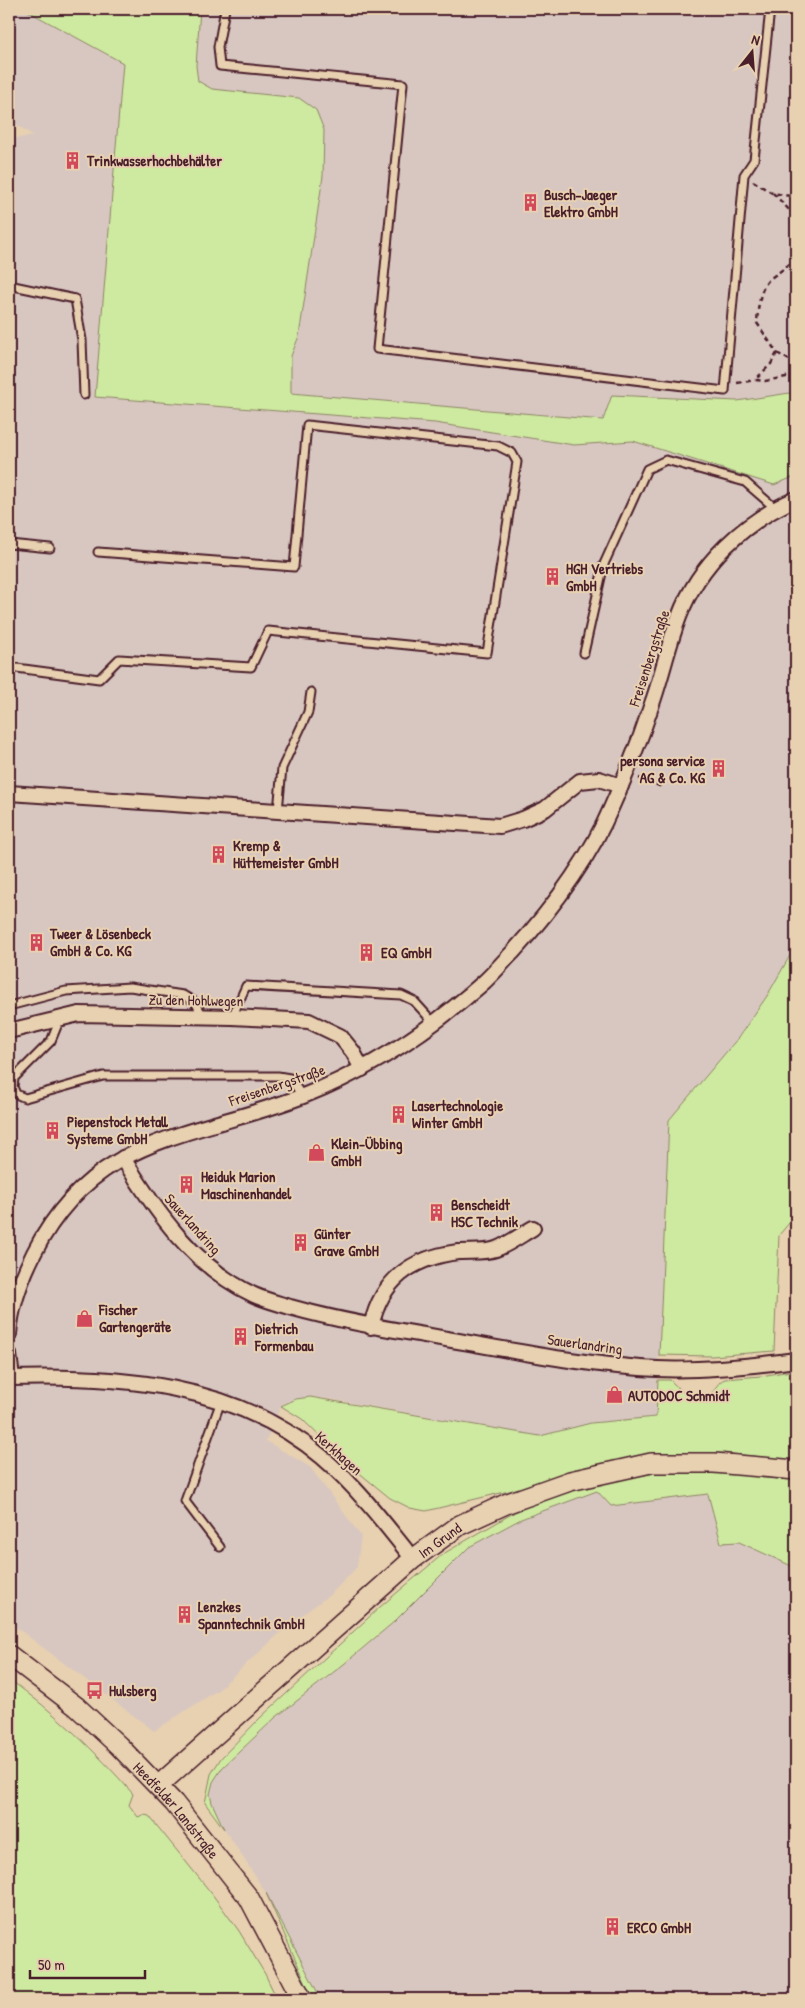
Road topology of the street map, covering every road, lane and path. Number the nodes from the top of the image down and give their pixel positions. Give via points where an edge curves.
1 (225, 9) edge
2 (770, 9) edge
3 (744, 176) junction
4 (772, 193) junction
5 (796, 197) edge
6 (796, 217) edge
7 (796, 257) edge
8 (9, 285) edge
9 (777, 353) junction
10 (796, 364) edge
11 (796, 375) edge
12 (755, 380) junction
13 (725, 391) junction
14 (84, 395) dead end
15 (796, 498) edge
16 (775, 508) junction
17 (9, 544) edge
18 (50, 548) dead end
19 (98, 552) dead end
20 (584, 653) dead end
21 (9, 667) edge
22 (311, 692) dead end
23 (626, 773) junction
24 (621, 786) junction
25 (662, 787) dead end
26 (9, 793) edge
27 (278, 811) junction
28 (9, 1006) edge
29 (203, 1017) junction
30 (232, 1017) junction
31 (60, 1018) junction
32 (434, 1023) junction
33 (9, 1031) edge
34 (362, 1069) junction
35 (11, 1088) edge
36 (302, 1096) junction
37 (124, 1158) junction
38 (533, 1228) dead end
39 (371, 1327) junction
40 (9, 1334) edge
41 (9, 1354) edge
42 (796, 1360) edge
43 (11, 1378) edge
44 (221, 1400) junction
45 (796, 1470) edge
46 (220, 1547) dead end
47 (413, 1559) junction
48 (9, 1655) edge
49 (158, 1786) junction
50 (302, 1999) edge

1 - 13 lane via 218,47 220,66 403,84 377,349
2 - 3 lane via 754,160
3 - 4 path
3 - 13 lane
4 - 5 path
4 - 6 path
7 - 9 path via 769,280 760,297 757,323
8 - 14 lane via 75,298 82,340
9 - 10 path
9 - 12 path
11 - 12 path
12 - 13 path via 737,383
15 - 16 street, Freisenbergstraße
16 - 20 lane via 745,482 666,460 647,469 604,564
16 - 23 street, Freisenbergstraße via 744,529 719,552 701,575 680,614 654,699
17 - 18 lane
19 - 21 lane via 294,566 307,425 498,446 512,453 517,462 487,653 268,631 251,666 119,659 99,679
22 - 27 lane via 308,712 282,768
23 - 24 street, Freisenbergstraße
23 - 25 path
24 - 27 street via 599,779 580,781 546,809 500,826
24 - 32 street, Freisenbergstraße via 594,841 535,928 485,981
26 - 27 street
28 - 29 lane via 66,991 130,987 183,995 195,1002
29 - 30 street, Zu den Hohlwegen
29 - 31 street, Zu den Hohlwegen via 79,1014
30 - 32 lane via 246,986 401,995 414,1001
30 - 34 street, Zu den Hohlwegen via 309,1021 340,1036 354,1052
31 - 33 street, Zu den Hohlwegen
31 - 35 lane via 51,1041 14,1078
32 - 34 street, Freisenbergstraße
34 - 36 street, Freisenbergstraße
35 - 36 lane via 25,1098 103,1076 278,1076 290,1078
36 - 37 street, Freisenbergstraße via 168,1137
37 - 39 street, Sauerlandring via 162,1217 211,1269 253,1295 272,1302
37 - 40 street, Freisenbergstraße via 83,1186 46,1231 29,1263
38 - 39 street via 495,1250 455,1253 409,1268 392,1280 384,1291
39 - 42 street, Sauerlandring via 546,1356 658,1369 728,1367
41 - 43 street
43 - 44 street, Kerkhagen via 135,1381
44 - 46 lane via 185,1501
44 - 47 street, Kerkhagen via 274,1423 323,1458 360,1495
45 - 47 main road, Im Grund via 714,1463 651,1463 570,1481 508,1503 460,1525
47 - 49 main road, Im Grund
48 - 49 main road, Heedfelder Landstraße via 78,1707
49 - 50 main road, Heedfelder Landstraße via 249,1898

